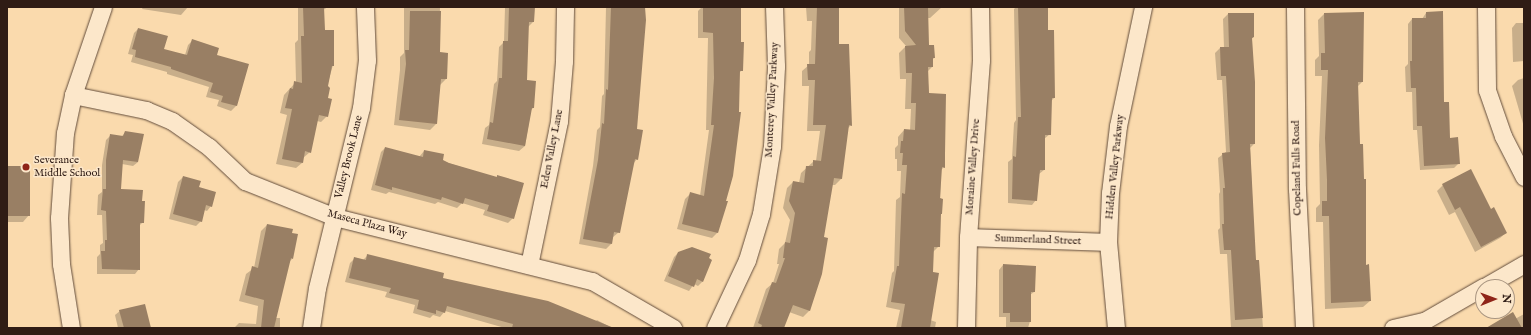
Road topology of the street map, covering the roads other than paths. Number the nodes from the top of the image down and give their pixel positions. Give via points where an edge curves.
1 (103, 7) edge
2 (365, 7) edge
3 (565, 7) edge
4 (774, 7) edge
5 (980, 7) edge
6 (1143, 7) edge
7 (1296, 7) edge
8 (1486, 7) edge
9 (73, 95) junction
10 (1524, 177) edge
11 (335, 217) junction
12 (968, 237) junction
13 (1108, 242) junction
14 (1524, 264) edge
15 (529, 265) junction
16 (1497, 279) edge
17 (1475, 292) edge
18 (71, 328) edge
19 (310, 328) edge
20 (673, 328) edge
21 (716, 328) edge
22 (966, 328) edge
23 (1116, 328) edge
24 (1304, 328) edge
25 (1393, 328) edge

1 - 9 street
2 - 11 street, Valley Brook Lane via 366,60 361,108
3 - 15 street, Eden Valley Lane via 560,121
4 - 21 street, Monterey Valley Parkway via 776,66 772,146 761,214 747,260
5 - 12 street, Moraine Valley Drive via 981,60
6 - 13 street, Hidden Valley Parkway via 1118,126 1110,193
7 - 24 street, Copeland Falls Road via 1297,189
8 - 10 street via 1487,90 1503,136
9 - 11 street, Maseca Plaza Way via 146,110 172,121 209,147 245,182
9 - 18 street via 65,133 59,218 61,264
11 - 15 street, Maseca Plaza Way
11 - 19 street, Valley Brook Lane
12 - 13 street, Summerland Street
12 - 22 street, Moraine Valley Drive
13 - 23 street, Hidden Valley Parkway
14 - 16 street
15 - 20 street, Maseca Plaza Way via 592,281
17 - 25 street via 1424,321

